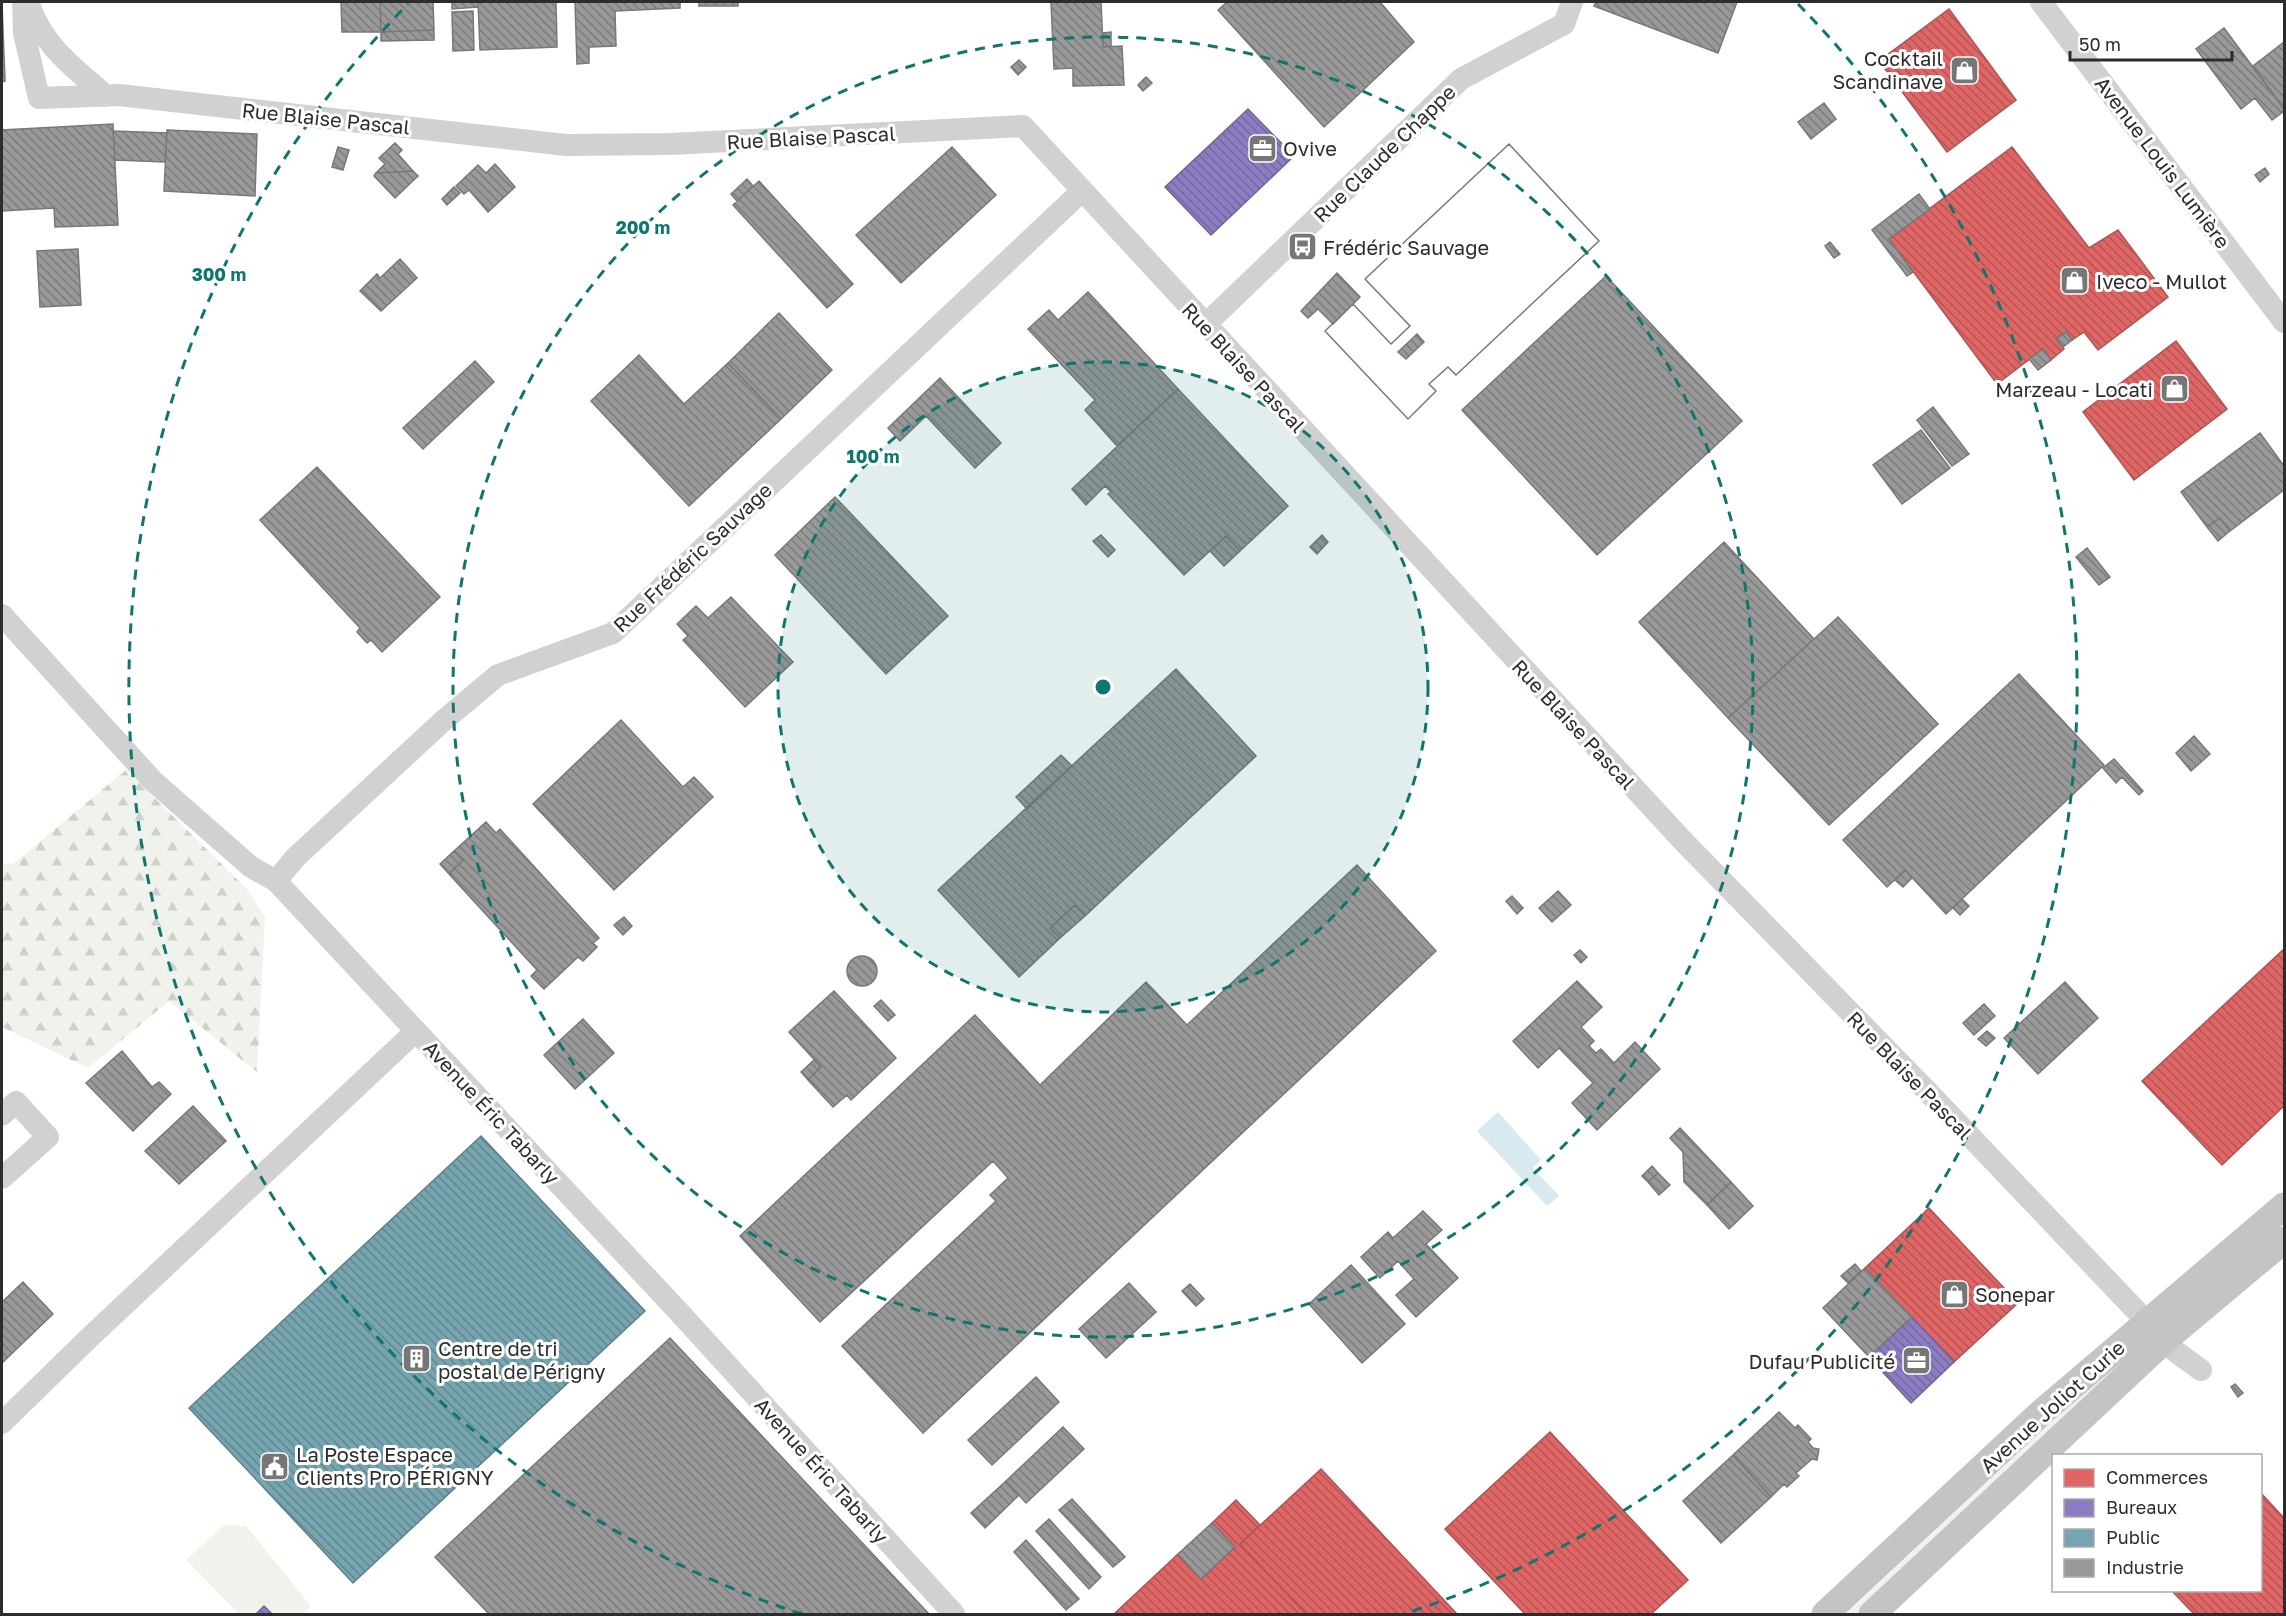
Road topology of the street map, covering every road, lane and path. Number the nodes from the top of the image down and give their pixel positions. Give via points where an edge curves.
1 (23, 2) edge
2 (28, 2) edge
3 (1572, 2) edge
4 (2041, 2) edge
5 (106, 96) junction
6 (1082, 191) junction
7 (2284, 322) edge
8 (1205, 325) junction
9 (2, 615) edge
10 (276, 881) junction
11 (416, 1031) junction
12 (2, 1114) edge
13 (5, 1167) edge
14 (2284, 1206) edge
15 (2284, 1240) edge
16 (2157, 1330) junction
17 (2201, 1371) dead end
18 (2, 1423) edge
19 (954, 1614) edge
20 (1826, 1614) edge
21 (1872, 1614) edge

1 - 5 street, Rue Blaise Pascal via 24,33 39,98
2 - 5 street via 34,20 58,55
3 - 8 street, Rue Claude Chappe via 1564,24 1461,79
4 - 7 street, Avenue Louis Lumière
5 - 6 street, Rue Blaise Pascal via 566,145 670,144 1023,126
6 - 8 street, Rue Blaise Pascal
6 - 10 street, Rue Frédéric Sauvage via 613,633 498,675 295,858
8 - 16 street, Rue Blaise Pascal via 1684,842
9 - 10 street via 153,781 251,867
10 - 11 street
11 - 18 street, Avenue Éric Tabarly
11 - 19 street, Avenue Éric Tabarly
12 - 13 street via 16,1102 48,1137
14 - 16 main road, Avenue Joliot Curie
15 - 16 main road, Avenue Joliot Curie
16 - 17 street, Rue Blaise Pascal via 2175,1351
16 - 20 main road, Avenue Joliot Curie via 2042,1412
16 - 21 main road, Avenue Joliot Curie

